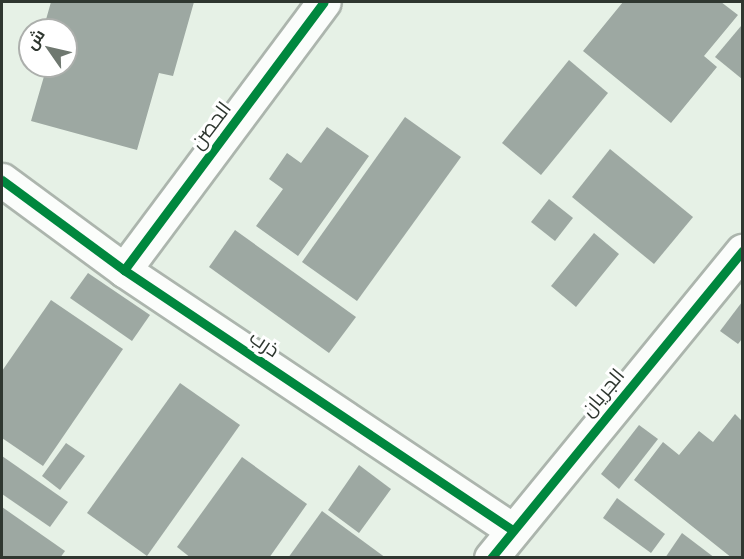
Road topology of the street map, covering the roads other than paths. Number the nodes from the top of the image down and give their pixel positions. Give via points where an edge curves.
1 (324, 2) edge
2 (2, 180) edge
3 (742, 251) edge
4 (124, 270) junction
5 (512, 530) junction
6 (490, 558) edge

1 - 4 street, الحصن
2 - 4 street, ذرب
3 - 5 street, الجريان
4 - 5 street, ذرب
5 - 6 street, الجريان

